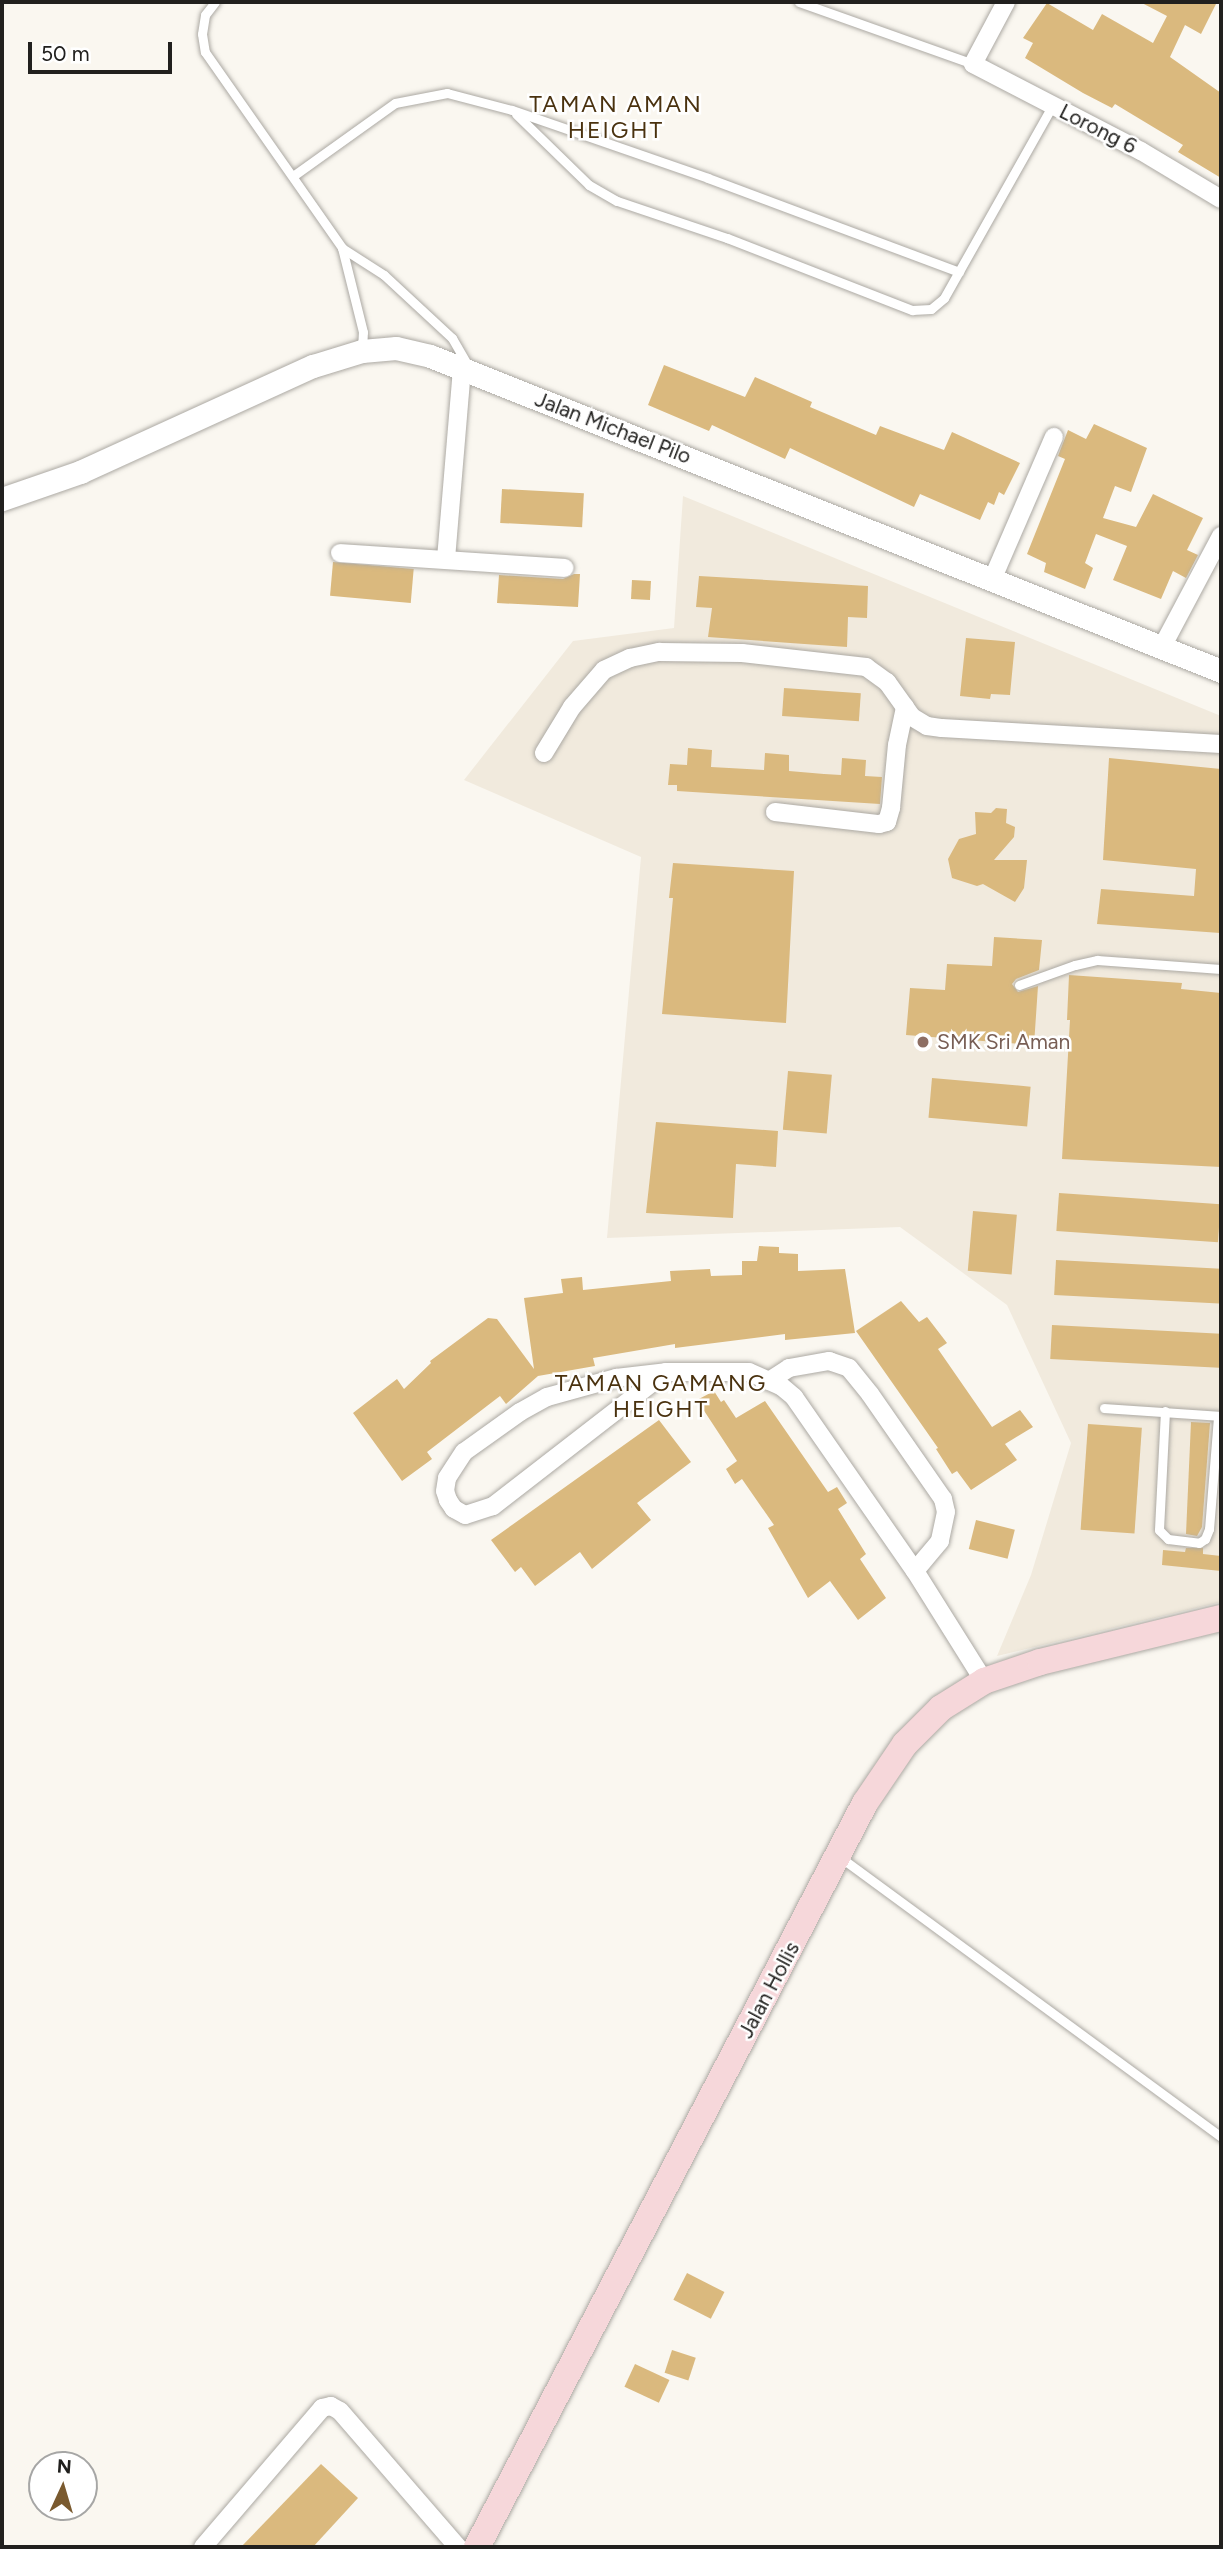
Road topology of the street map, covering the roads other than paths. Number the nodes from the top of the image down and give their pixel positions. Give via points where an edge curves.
1 (215, 2) edge
2 (799, 2) edge
3 (1006, 2) edge
4 (972, 64) junction
5 (1052, 106) junction
6 (512, 110) junction
7 (293, 176) junction
8 (1221, 199) edge
9 (342, 248) junction
10 (959, 272) junction
11 (362, 351) junction
12 (467, 371) junction
13 (1054, 437) dead end
14 (2, 499) edge
15 (1221, 536) edge
16 (340, 553) dead end
17 (446, 559) junction
18 (564, 568) dead end
19 (992, 580) junction
20 (1161, 647) junction
21 (1221, 671) edge
22 (905, 708) junction
23 (1221, 744) edge
24 (544, 754) dead end
25 (775, 812) dead end
26 (1221, 969) edge
27 (1019, 985) dead end
28 (666, 1371) junction
29 (769, 1381) junction
30 (1104, 1408) dead end
31 (1165, 1411) junction
32 (1220, 1416) edge
33 (915, 1571) junction
34 (1221, 1618) edge
35 (984, 1681) junction
36 (838, 1856) junction
37 (1221, 2137) edge
38 (202, 2547) edge
39 (458, 2547) edge
40 (478, 2547) edge

1 - 7 lane via 205,15 205,52
2 - 4 lane
3 - 4 street
4 - 5 street, Lorong 6
5 - 8 street, Lorong 6 via 1142,151
5 - 10 lane
6 - 7 lane via 447,93 395,103
6 - 10 lane via 708,177
6 - 10 lane via 589,185 617,201 912,310 931,309 944,298
7 - 9 lane
9 - 11 lane via 363,332
9 - 12 lane via 384,275 452,338
11 - 12 street, Jalan Michael Pilo via 396,348
11 - 14 street, Jalan Michael Pilo via 269,384 80,472
12 - 17 street
12 - 19 street, Jalan Michael Pilo
13 - 19 street
15 - 20 street
16 - 17 street
17 - 18 street
19 - 20 street, Jalan Michael Pilo
20 - 21 street, Jalan Michael Pilo
22 - 23 street via 920,723 942,728
22 - 24 street via 878,674 852,664 742,653 659,652 604,670 572,707
22 - 25 street via 887,822
26 - 27 lane via 1097,960
28 - 28 street via 575,1388 520,1412 464,1452 453,1466 445,1491 448,1500 465,1515 493,1506
28 - 29 street via 749,1372
29 - 33 street via 794,1397
29 - 33 street via 789,1368 829,1361 849,1368 870,1394 943,1499 946,1512 940,1541
30 - 31 lane
31 - 32 lane
31 - 32 lane via 1159,1530 1168,1539 1199,1543 1209,1530
33 - 35 street
34 - 35 main road, Jalan Hollis via 1040,1662
35 - 36 main road, Jalan Hollis via 941,1708 905,1744 865,1803
36 - 37 lane
36 - 40 main road, Jalan Hollis
38 - 39 street via 322,2407 331,2406

